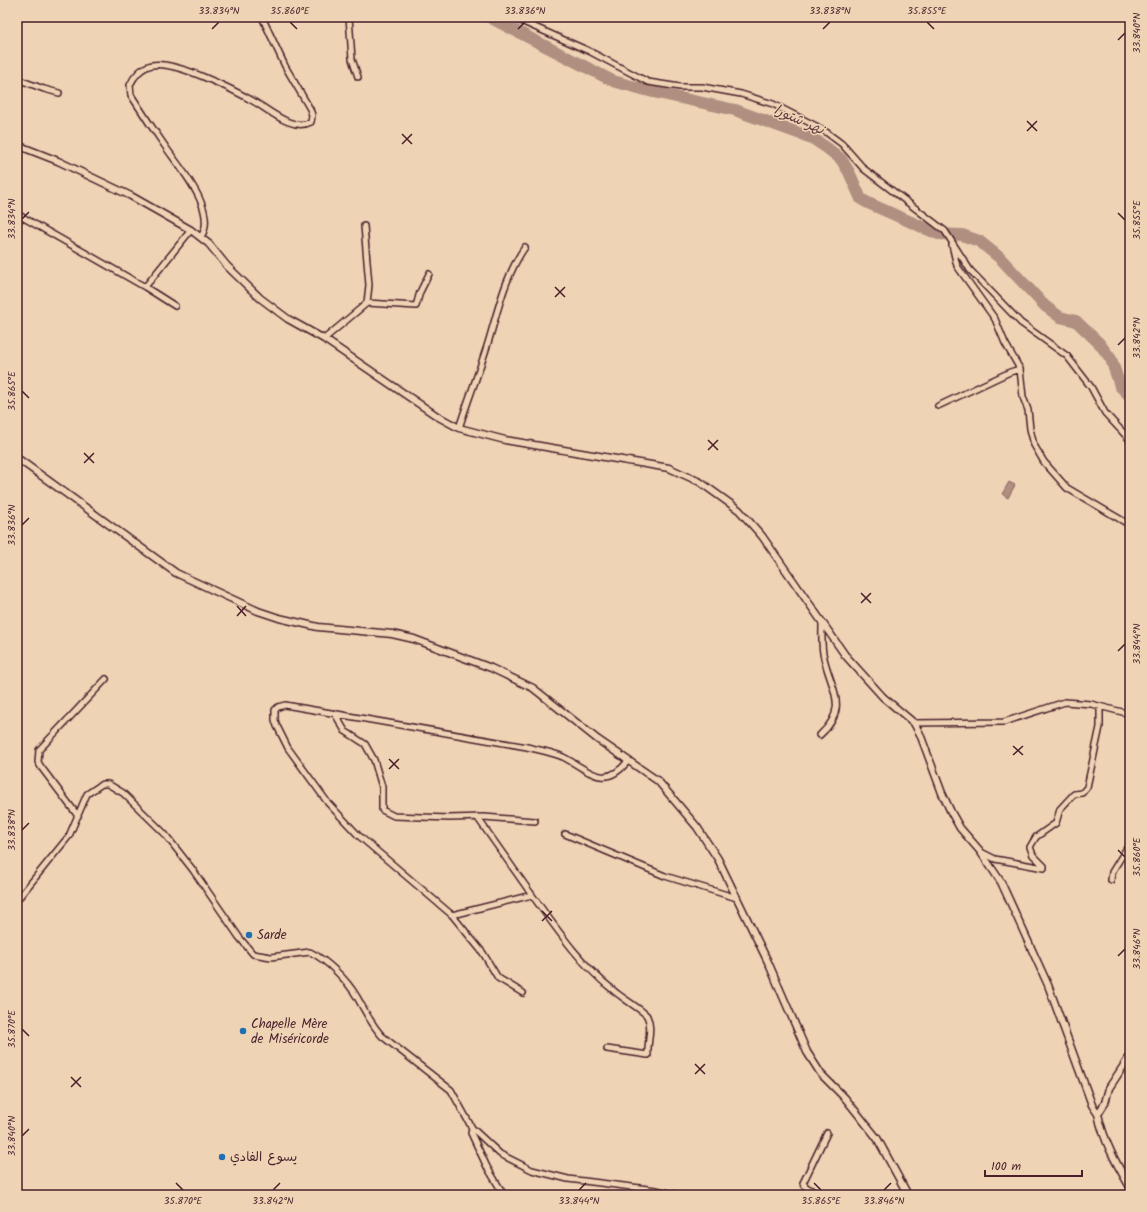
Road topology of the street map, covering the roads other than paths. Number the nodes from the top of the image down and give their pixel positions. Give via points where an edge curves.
1 (19, 17) edge
2 (262, 17) edge
3 (349, 17) edge
4 (512, 17) edge
5 (17, 23) edge
6 (358, 77) dead end
7 (17, 79) edge
8 (59, 93) dead end
9 (17, 145) edge
10 (17, 214) edge
11 (364, 226) dead end
12 (191, 230) junction
13 (201, 237) junction
14 (951, 240) junction
15 (525, 247) dead end
16 (429, 274) dead end
17 (146, 287) junction
18 (367, 303) junction
19 (175, 306) dead end
20 (324, 339) junction
21 (1020, 369) junction
22 (938, 406) dead end
23 (459, 428) junction
24 (1130, 440) edge
25 (17, 458) edge
26 (1130, 525) edge
27 (822, 624) junction
28 (106, 679) dead end
29 (1100, 706) junction
30 (336, 714) junction
31 (1130, 714) edge
32 (914, 723) junction
33 (820, 735) dead end
34 (628, 761) junction
35 (78, 816) junction
36 (477, 817) junction
37 (535, 821) dead end
38 (565, 834) dead end
39 (1130, 843) edge
40 (980, 851) junction
41 (1111, 880) dead end
42 (532, 895) junction
43 (737, 898) junction
44 (17, 900) edge
45 (452, 915) junction
46 (523, 993) dead end
47 (607, 1048) dead end
48 (1130, 1056) edge
49 (1098, 1114) junction
50 (472, 1128) junction
51 (827, 1133) dead end
52 (1130, 1187) edge
53 (504, 1195) edge
54 (678, 1195) edge
55 (821, 1195) edge
56 (908, 1195) edge

1 - 5 street
2 - 13 street via 310,109 312,119 307,124 300,125 286,120 225,86 167,66 152,65 145,68 130,85 131,95 139,108 195,187 203,212 205,230
3 - 6 street via 352,59
4 - 14 street via 589,51 648,82 680,87 702,87 740,94 792,113 842,144 864,169 945,231
7 - 8 street
9 - 12 street via 58,161 131,196
10 - 17 street
11 - 18 street via 369,285
12 - 13 street
12 - 17 street
13 - 20 street via 260,298
14 - 21 street via 957,266 995,319
14 - 24 street via 970,270 1021,323 1067,356 1091,387 1105,413
15 - 23 street via 514,263 502,293
16 - 18 street via 416,306
17 - 19 street
18 - 20 street
20 - 23 street via 437,416
21 - 22 street
21 - 26 street via 1032,440 1044,462 1067,488
23 - 27 street via 505,440 603,458 653,464 695,480 727,500 749,520
25 - 34 street via 176,573 200,585 279,618 318,627 392,634 414,639 491,668 541,694
27 - 32 street via 883,697
27 - 33 street via 823,656 837,703 833,720
28 - 35 street via 38,754 41,767
29 - 31 street
29 - 32 street via 1066,702 1004,722
29 - 40 street via 1100,727 1087,787 1082,793 1074,794 1060,809 1056,822 1036,837 1030,847 1044,868 1000,860
30 - 34 street via 549,752 563,757 592,775 613,774
30 - 36 street via 345,731 365,744 374,760 382,787 382,810 394,816
30 - 45 street via 285,705 278,707 274,715 288,748 341,818
32 - 40 street via 951,812 960,828
34 - 43 street via 664,786 697,827 718,859
35 - 44 street via 69,836
35 - 50 street via 87,794 94,788 108,784 123,793 164,834 253,954 271,957 310,952 320,958 350,986 373,1026 382,1036 451,1090
36 - 37 street
36 - 42 street
38 - 43 street via 665,876
39 - 41 street via 1112,872
40 - 49 street via 1001,882 1048,984 1092,1105
42 - 45 street
42 - 47 street via 560,933 602,981 646,1014 651,1026 647,1042 648,1055
43 - 56 street via 807,1052 821,1074 846,1098 877,1138
45 - 46 street via 483,953 498,978
48 - 49 street via 1109,1088 1105,1103
49 - 52 street via 1109,1153
50 - 53 street via 471,1133 487,1167
50 - 54 street via 500,1154 532,1170 568,1179
51 - 55 street via 803,1183

